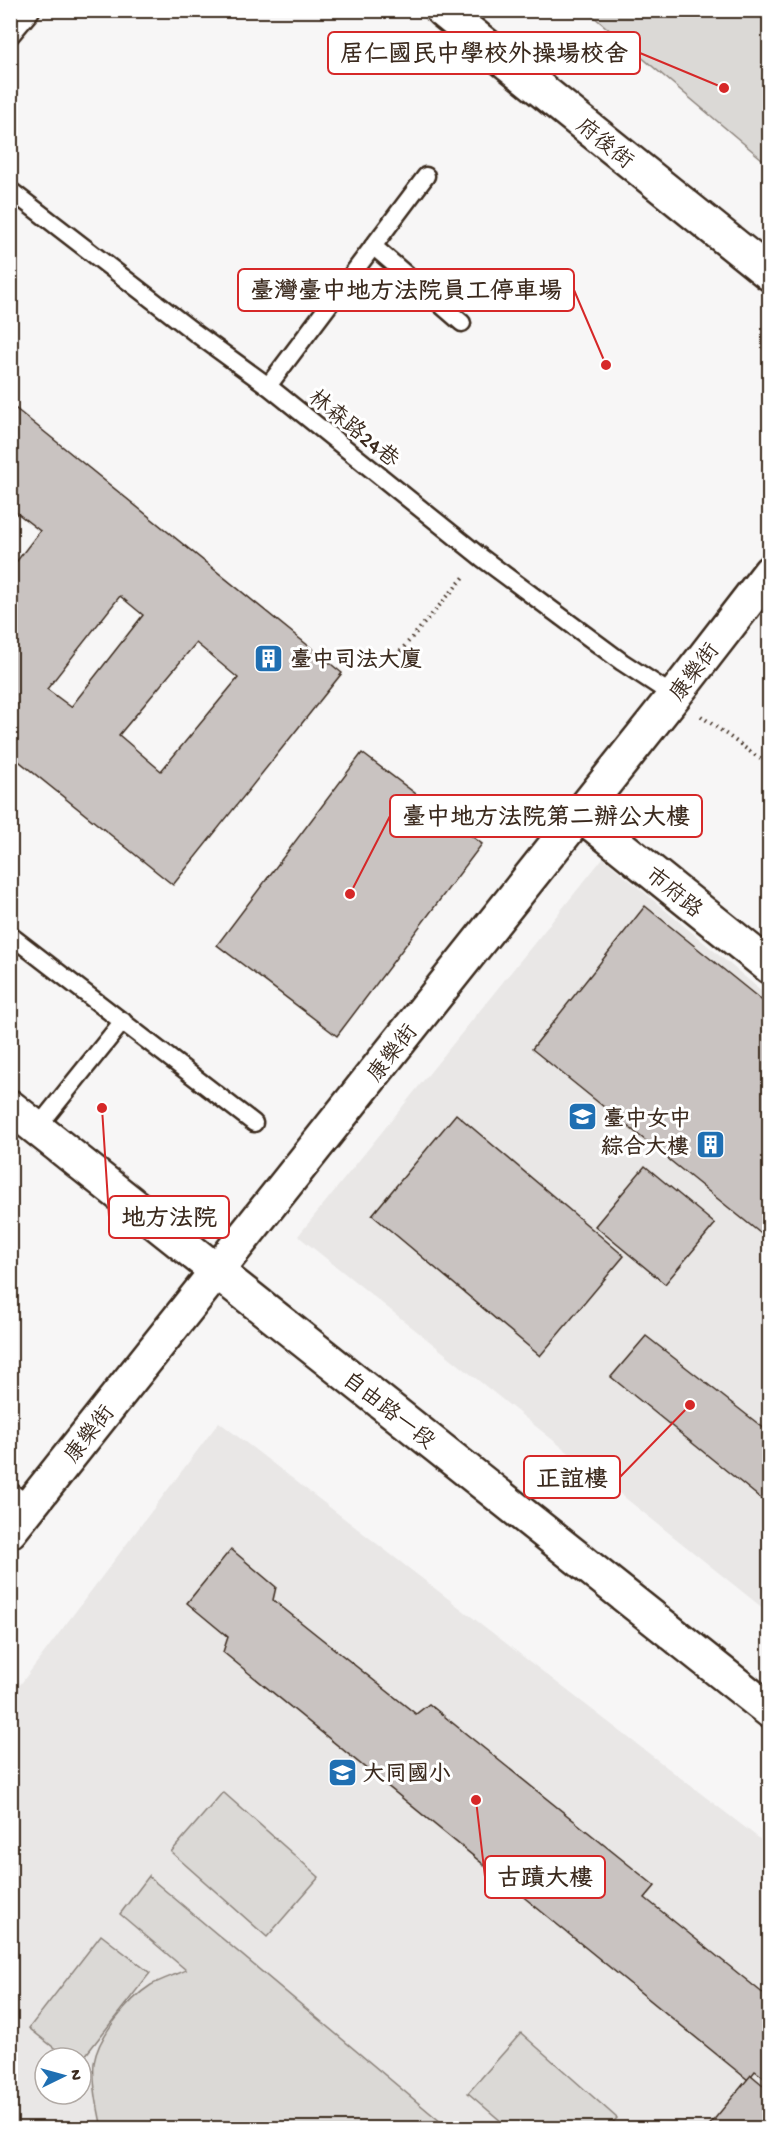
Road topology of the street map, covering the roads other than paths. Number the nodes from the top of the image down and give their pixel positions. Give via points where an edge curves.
1 (31, 10) edge
2 (441, 10) edge
3 (10, 36) edge
4 (426, 176) dead end
5 (10, 190) edge
6 (373, 246) junction
7 (770, 274) edge
8 (462, 323) dead end
9 (268, 386) junction
10 (770, 572) edge
11 (674, 696) junction
12 (580, 814) junction
13 (10, 935) edge
14 (770, 967) edge
15 (123, 1021) junction
16 (10, 1107) edge
17 (254, 1123) dead end
18 (37, 1128) junction
19 (217, 1271) junction
20 (17, 1509) edge
21 (770, 1711) edge

1 - 3 lane
2 - 7 street, 府後街
4 - 6 lane
5 - 9 lane, 林森路24巷
6 - 8 lane
6 - 9 lane
9 - 11 lane, 林森路24巷 via 482,558
10 - 11 street, 康樂街
11 - 12 street, 康樂街
12 - 14 street, 市府路
12 - 19 street, 康樂街
13 - 15 lane
15 - 17 lane
15 - 18 lane
16 - 18 street, 自由路一段
18 - 19 street, 自由路一段
19 - 20 street, 康樂街
19 - 21 street, 自由路一段

